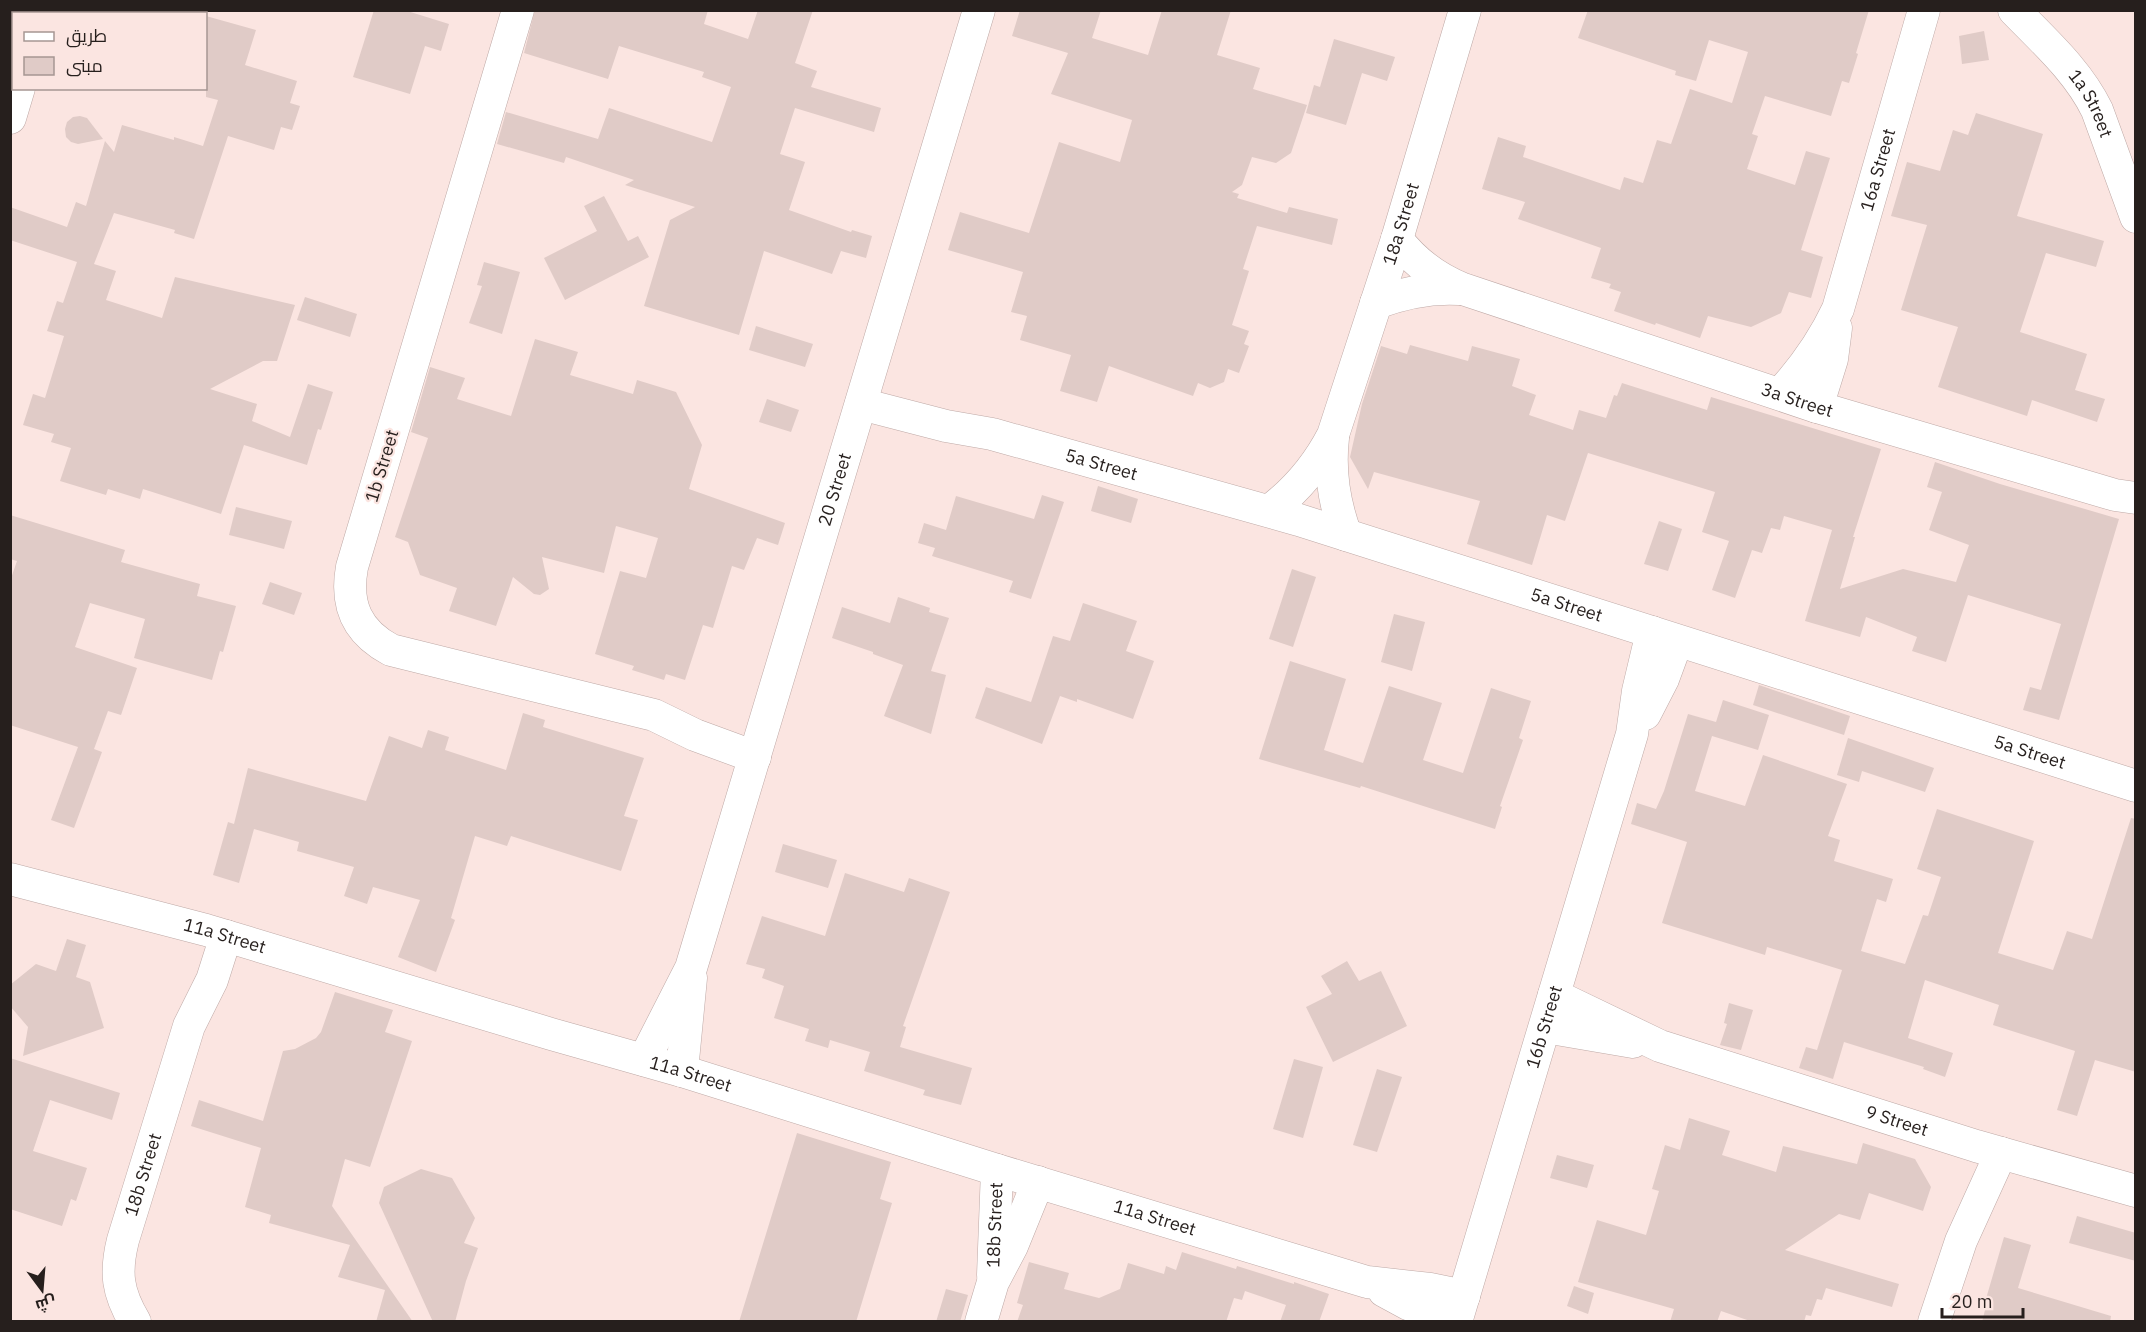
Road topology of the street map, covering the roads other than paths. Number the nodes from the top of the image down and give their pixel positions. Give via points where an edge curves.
1 (518, 10) edge
2 (979, 10) edge
3 (1466, 10) edge
4 (2014, 10) edge
5 (1927, 17) edge
6 (18, 90) edge
7 (10, 118) edge
8 (2136, 217) edge
9 (1397, 239) junction
10 (1464, 289) junction
11 (1376, 303) junction
12 (1838, 309) junction
13 (864, 393) junction
14 (1780, 394) junction
15 (1817, 407) junction
16 (1333, 435) junction
17 (2136, 498) edge
18 (1269, 512) junction
19 (1346, 535) junction
20 (1664, 637) junction
21 (758, 748) junction
22 (2136, 786) edge
23 (10, 879) edge
24 (216, 933) junction
25 (692, 968) junction
26 (1554, 995) junction
27 (1545, 1026) junction
28 (1660, 1046) junction
29 (644, 1060) junction
30 (682, 1071) junction
31 (1989, 1149) junction
32 (997, 1170) junction
33 (1038, 1182) junction
34 (2136, 1191) edge
35 (993, 1282) junction
36 (1457, 1313) edge
37 (135, 1322) edge
38 (981, 1322) edge
39 (1934, 1322) edge

1 - 21 street, 1b Street via 352,567 349,582 355,616 365,631 391,650 654,715 698,719
2 - 13 street, 20 Street
3 - 9 street, 18a Street
4 - 8 street, 1a Street via 2089,94
5 - 12 street, 16a Street
6 - 7 street
9 - 10 street, 3a Street via 1419,264
9 - 11 street, 18a Street
10 - 11 street, 3a Street via 1419,291
10 - 14 street, 3a Street
11 - 16 street, 18a Street
12 - 14 street, 16a Street via 1813,355
12 - 15 street, 16a Street via 1832,359
13 - 18 street, 5a Street via 949,413 992,434
13 - 21 street, 20 Street
14 - 15 street, 3a Street
15 - 17 street, 3a Street
16 - 18 street, 18a Street via 1300,485
16 - 19 street, 18a Street via 1334,496
18 - 19 street, 5a Street
19 - 20 street, 5a Street
20 - 22 street, 5a Street
20 - 26 street, 16b Street via 1655,697 1632,734
21 - 25 street, 20 Street
23 - 24 street, 11a Street
24 - 29 street, 11a Street
24 - 37 street, 18b Street via 212,980 189,1026 118,1262 125,1306
25 - 29 street, 20 Street
25 - 30 street, 20 Street
26 - 27 street, 16b Street
26 - 28 street, 9 Street
27 - 28 street, 9 Street
27 - 36 street, 16b Street
28 - 31 street, 9 Street
29 - 30 street, 11a Street
30 - 32 street, 11a Street
31 - 34 street, 9 Street
31 - 39 street
32 - 33 street, 11a Street
32 - 35 street, 18b Street
33 - 35 street, 18b Street
33 - 36 street, 11a Street via 1367,1282 1416,1287
35 - 38 street, 18b Street

